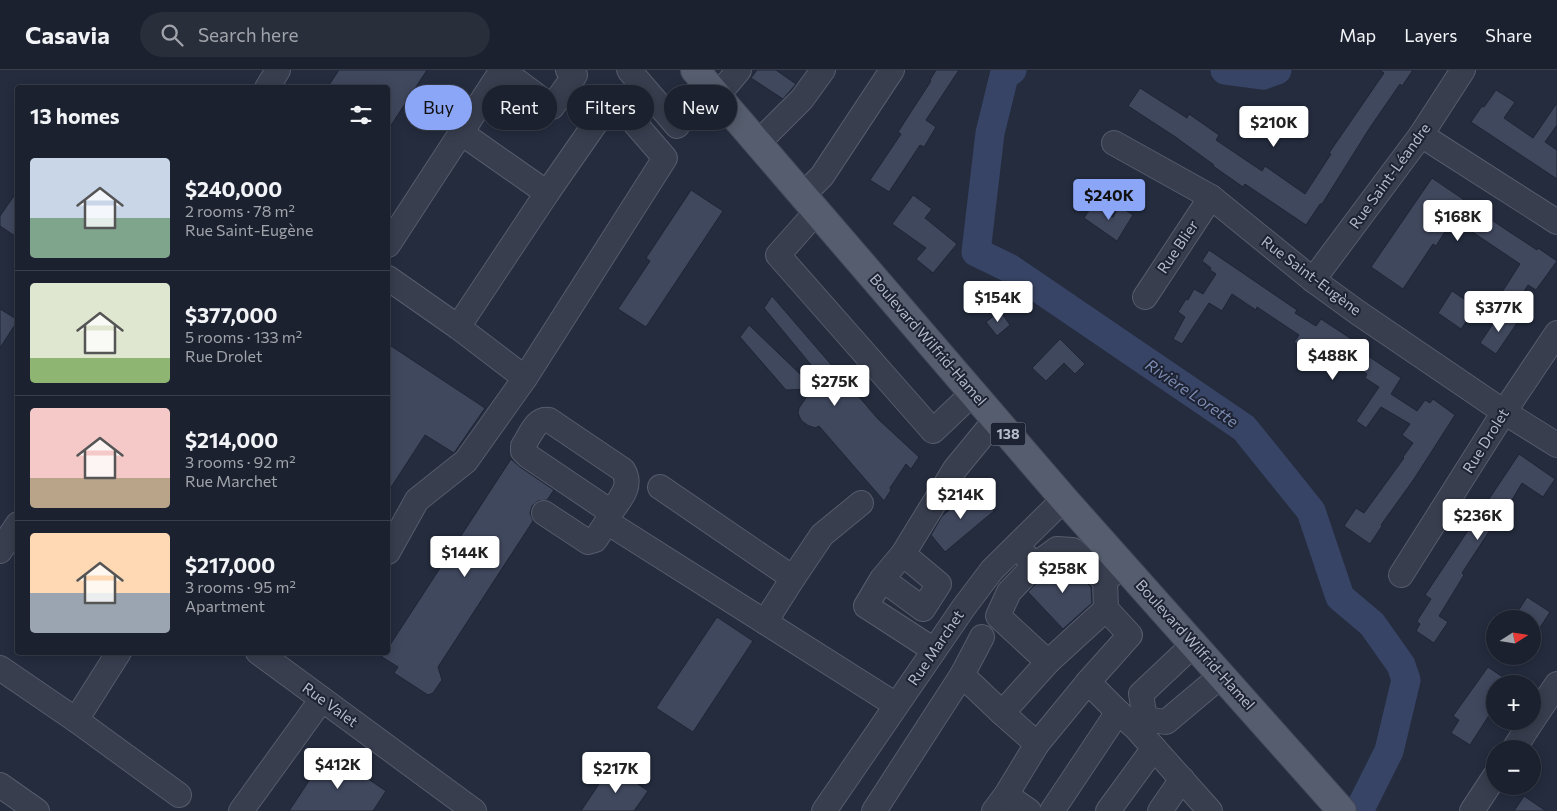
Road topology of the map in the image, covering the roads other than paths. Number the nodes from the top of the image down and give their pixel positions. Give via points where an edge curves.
1 (278, 70) edge
2 (568, 70) edge
3 (629, 70) edge
4 (695, 70) edge
5 (822, 70) edge
6 (892, 70) edge
7 (1463, 70) edge
8 (738, 71) edge
9 (268, 85) edge
10 (708, 85) edge
11 (726, 85) edge
12 (664, 111) edge
13 (737, 119) edge
14 (460, 132) junction
15 (1421, 134) junction
16 (758, 143) junction
17 (1114, 143) dead end
18 (547, 194) junction
19 (1211, 197) junction
20 (810, 203) junction
21 (1557, 222) edge
22 (390, 242) edge
23 (390, 279) edge
24 (1314, 280) junction
25 (1145, 297) dead end
26 (458, 327) junction
27 (1557, 333) edge
28 (525, 378) junction
29 (973, 394) junction
30 (1504, 412) junction
31 (996, 419) junction
32 (1557, 445) edge
33 (660, 487) dead end
34 (1064, 499) junction
35 (861, 503) dead end
36 (544, 513) dead end
37 (15, 528) edge
38 (1016, 546) junction
39 (390, 548) edge
40 (0, 551) edge
41 (903, 554) junction
42 (1035, 565) junction
43 (1114, 573) junction
44 (1401, 575) dead end
45 (793, 578) junction
46 (882, 579) junction
47 (1106, 610) junction
48 (998, 616) junction
49 (765, 622) junction
50 (952, 624) junction
51 (982, 637) junction
52 (1194, 644) junction
53 (934, 650) junction
54 (117, 655) edge
55 (262, 655) edge
56 (1048, 662) junction
57 (0, 668) edge
58 (962, 675) junction
59 (1222, 675) junction
60 (1088, 682) junction
61 (1557, 684) edge
62 (322, 699) junction
63 (896, 705) junction
64 (1541, 708) edge
65 (1118, 712) junction
66 (1002, 713) junction
67 (76, 720) junction
68 (1141, 724) junction
69 (1037, 744) junction
70 (1154, 748) junction
71 (1182, 779) junction
72 (0, 785) edge
73 (1486, 790) edge
74 (179, 795) dead end
75 (1334, 802) edge
76 (1000, 803) edge
77 (37, 811) edge
78 (241, 811) edge
79 (474, 811) edge
80 (824, 811) edge
81 (874, 811) edge
82 (1029, 811) edge
83 (1052, 811) edge
84 (1108, 811) edge
85 (1160, 811) edge
86 (1209, 811) edge
87 (1472, 811) edge

1 - 9 street
2 - 14 street via 575,76 552,107 502,70
3 - 12 street
4 - 10 main road, Boulevard Wilfrid-Hamel / 138
5 - 16 street via 802,99
6 - 20 street via 822,176
7 - 15 street, Rue Saint-Léandre
8 - 11 street
13 - 16 main road, Boulevard Wilfrid-Hamel / 138
14 - 18 street
14 - 22 street
15 - 21 street
15 - 24 street, Rue Saint-Léandre
16 - 20 main road, Boulevard Wilfrid-Hamel / 138
17 - 19 street, Rue Saint-Eugène
18 - 26 street
18 - 28 street via 613,98 665,158
19 - 24 street, Rue Saint-Eugène
19 - 25 street, Rue Blier
20 - 29 main road, Boulevard Wilfrid-Hamel / 138
20 - 29 street via 778,255 934,431
23 - 26 street
24 - 30 street, Rue Saint-Eugène
26 - 28 street
27 - 30 street, Rue Drolet
28 - 39 street via 466,461 417,500
29 - 31 main road, Boulevard Wilfrid-Hamel / 138
30 - 32 street, Rue Saint-Eugène
30 - 44 street, Rue Drolet
31 - 34 main road, Boulevard Wilfrid-Hamel / 138
31 - 41 street via 955,469
33 - 45 street
34 - 38 street, Rue Marchet
34 - 43 main road, Boulevard Wilfrid-Hamel / 138
35 - 45 street via 822,535
36 - 49 street via 588,542 594,540 609,517
37 - 40 street
38 - 42 street
38 - 50 street, Rue Marchet via 992,570
41 - 46 street
41 - 46 street via 939,584 923,609
42 - 43 street via 1057,549 1073,550
42 - 48 street via 1010,592
43 - 47 street
43 - 52 main road, Boulevard Wilfrid-Hamel / 138
45 - 49 street
46 - 53 street via 866,606
47 - 56 street
47 - 60 street via 1130,635
48 - 51 street
48 - 56 street
49 - 63 street
50 - 51 street
50 - 53 street, Rue Marchet
51 - 58 street
52 - 59 main road, Boulevard Wilfrid-Hamel / 138
52 - 68 street via 1141,694
53 - 63 street, Rue Marchet
54 - 67 street
55 - 62 street, Rue Valet
56 - 66 street
57 - 67 street
58 - 66 street
58 - 81 street
59 - 68 street via 1166,722
59 - 75 main road, Boulevard Wilfrid-Hamel / 138
60 - 65 street
60 - 69 street
61 - 64 street
62 - 78 street
62 - 79 street, Rue Valet
63 - 80 street, Rue Marchet
65 - 68 street
65 - 83 street
66 - 69 street
67 - 74 street
68 - 70 street
69 - 76 street
70 - 71 street
70 - 84 street
71 - 85 street
71 - 86 street
72 - 77 street
73 - 87 street
76 - 82 street

